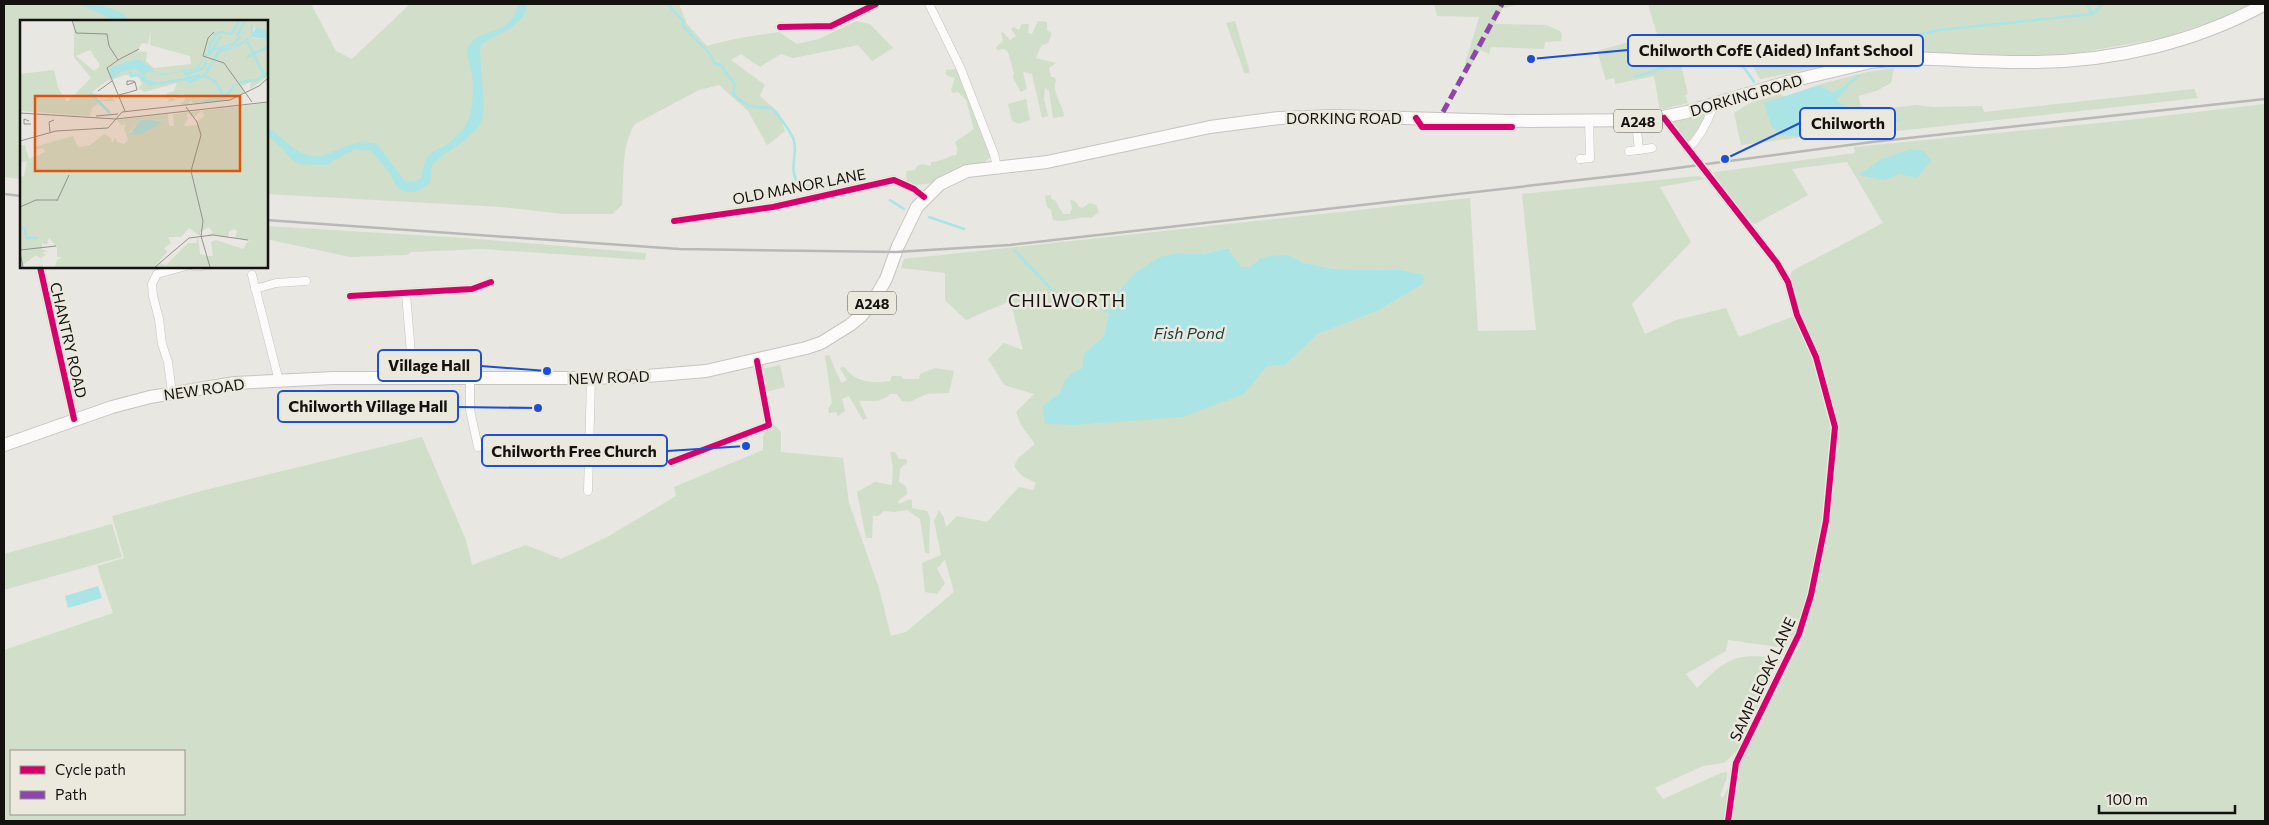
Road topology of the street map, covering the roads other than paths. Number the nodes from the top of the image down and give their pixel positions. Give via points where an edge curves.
1 (876, 4) edge
2 (929, 4) edge
3 (2265, 4) edge
4 (780, 27) dead end
5 (1710, 104) junction
6 (1664, 118) junction
7 (1589, 121) junction
8 (1636, 121) junction
9 (1471, 123) junction
10 (1512, 127) dead end
11 (1652, 148) dead end
12 (1688, 149) junction
13 (1639, 150) junction
14 (1628, 151) dead end
15 (1580, 158) dead end
16 (997, 167) junction
17 (924, 197) junction
18 (674, 221) dead end
19 (898, 246) joint
20 (40, 268) edge
21 (149, 268) dead end
22 (179, 268) edge
23 (157, 274) junction
24 (252, 275) dead end
25 (306, 281) dead end
26 (491, 282) dead end
27 (255, 289) junction
28 (406, 294) junction
29 (350, 296) dead end
30 (757, 361) junction
31 (413, 377) junction
32 (470, 378) junction
33 (591, 378) junction
34 (279, 381) junction
35 (172, 393) junction
36 (74, 419) junction
37 (4, 445) edge
38 (478, 447) dead end
39 (671, 462) dead end
40 (588, 491) dead end
41 (1728, 821) edge

1 - 4 street via 831,26
2 - 16 street via 960,67
3 - 5 main road, DORKING ROAD / A248 via 2197,35 2135,52 2035,62 1890,59 1790,81
5 - 6 main road, DORKING ROAD / A248
5 - 12 street via 1710,115
6 - 8 main road, DORKING ROAD / A248
6 - 12 street, SAMPLEOAK LANE
7 - 8 main road, DORKING ROAD / A248
7 - 9 main road, DORKING ROAD / A248
7 - 15 street via 1592,157
8 - 13 street
9 - 10 street
9 - 16 main road, DORKING ROAD / A248 via 1334,116 1245,121 1047,162
11 - 13 street
12 - 41 street, SAMPLEOAK LANE via 1777,263 1788,282 1797,315 1816,357 1835,427 1826,521 1811,595 1799,634 1736,762
13 - 14 street
16 - 17 main road, DORKING ROAD / A248 via 958,174
17 - 18 street, OLD MANOR LANE via 894,180 773,206
17 - 19 main road, DORKING ROAD / A248 via 910,217
19 - 30 main road, NEW ROAD / A248 via 874,300 850,326 821,343
20 - 36 street, CHANTRY ROAD
21 - 23 street
22 - 23 street
23 - 35 street via 152,284 153,296
24 - 27 street
25 - 27 street via 276,283
26 - 28 street via 472,289
27 - 34 street
28 - 29 street
28 - 31 street
30 - 33 main road, NEW ROAD / A248 via 706,371
30 - 39 street via 769,425
31 - 32 main road, NEW ROAD / A248
31 - 34 main road, NEW ROAD / A248
32 - 33 main road, NEW ROAD / A248
32 - 38 street via 470,410
33 - 40 street
34 - 35 main road, NEW ROAD / A248 via 235,383
35 - 36 main road, NEW ROAD / A248
36 - 37 main road, NEW ROAD / A248

